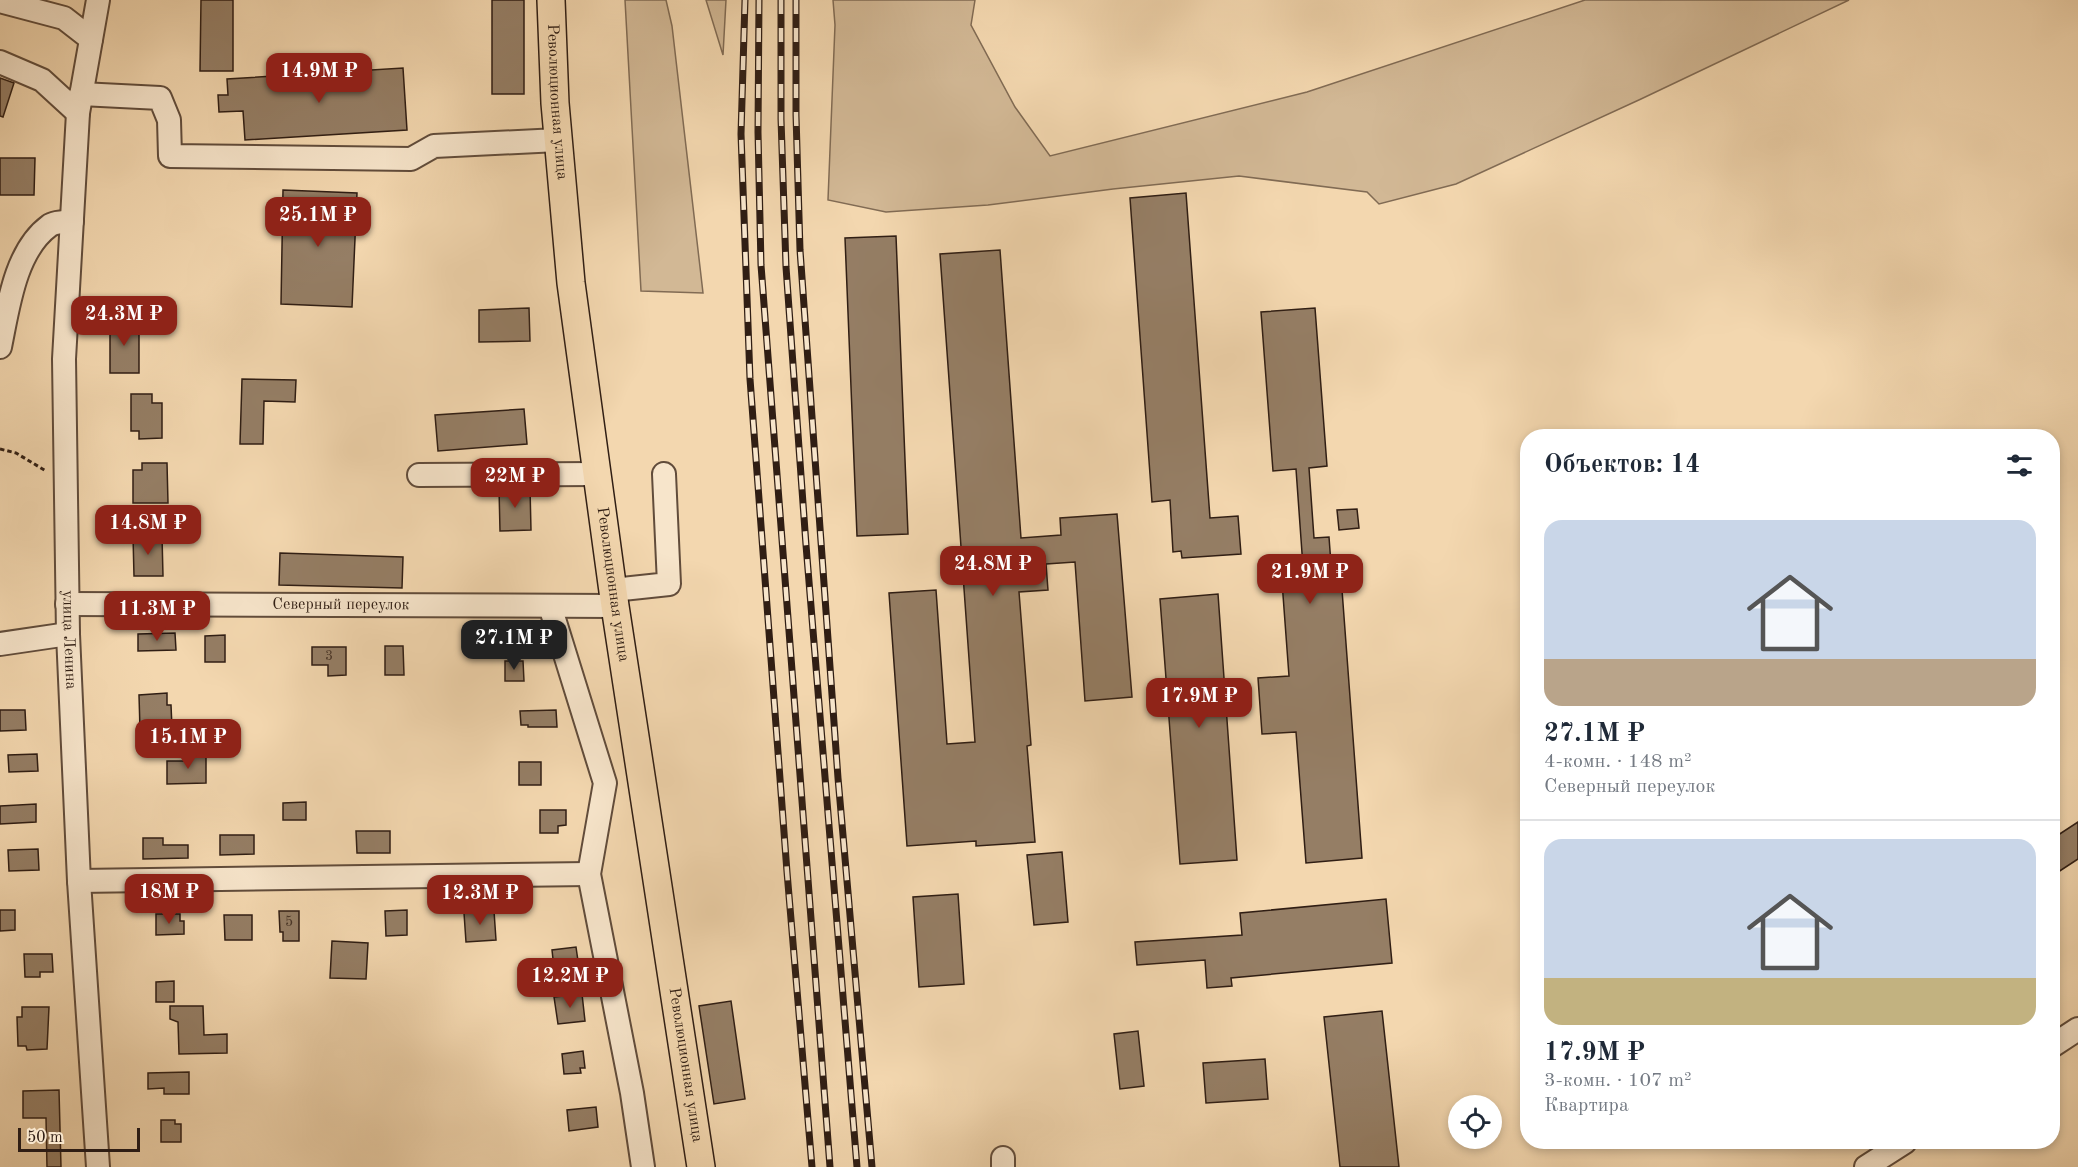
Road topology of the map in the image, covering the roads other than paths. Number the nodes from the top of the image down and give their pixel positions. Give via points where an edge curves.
1 (0, 0) edge
2 (98, 0) edge
3 (551, 0) edge
4 (66, 9) edge
5 (91, 39) junction
6 (0, 62) edge
7 (79, 104) junction
8 (558, 140) junction
9 (72, 221) junction
10 (0, 347) edge
11 (597, 474) junction
12 (664, 474) dead end
13 (419, 475) dead end
14 (614, 598) junction
15 (67, 604) junction
16 (550, 606) junction
17 (68, 634) junction
18 (0, 644) edge
19 (641, 778) junction
20 (605, 783) junction
21 (589, 874) junction
22 (79, 881) junction
23 (2078, 1029) edge
24 (2060, 1041) edge
25 (1894, 1149) edge
26 (98, 1167) edge
27 (643, 1167) edge
28 (701, 1167) edge
29 (1866, 1167) edge

1 - 4 street
2 - 5 street, улица Ленина
3 - 8 main road, Революционная улица
4 - 5 street
5 - 7 street, улица Ленина
6 - 7 street via 42,80
7 - 8 street via 160,98 169,120 170,156 411,159 434,146
7 - 9 street, улица Ленина
8 - 11 main road, Революционная улица via 571,283
9 - 10 street via 50,224 32,243 14,282
9 - 15 street, улица Ленина via 64,359
11 - 13 street
11 - 14 main road, Революционная улица
12 - 14 street, Северный переулок via 669,584
14 - 16 street, Северный переулок
14 - 19 main road, Революционная улица
15 - 16 street, Северный переулок
15 - 17 street, улица Ленина
16 - 20 street
17 - 18 street
17 - 22 street, улица Ленина
19 - 20 street
19 - 28 main road, Революционная улица
20 - 21 street
21 - 22 street
21 - 27 street
22 - 26 street, улица Ленина
23 - 24 street
25 - 29 street

